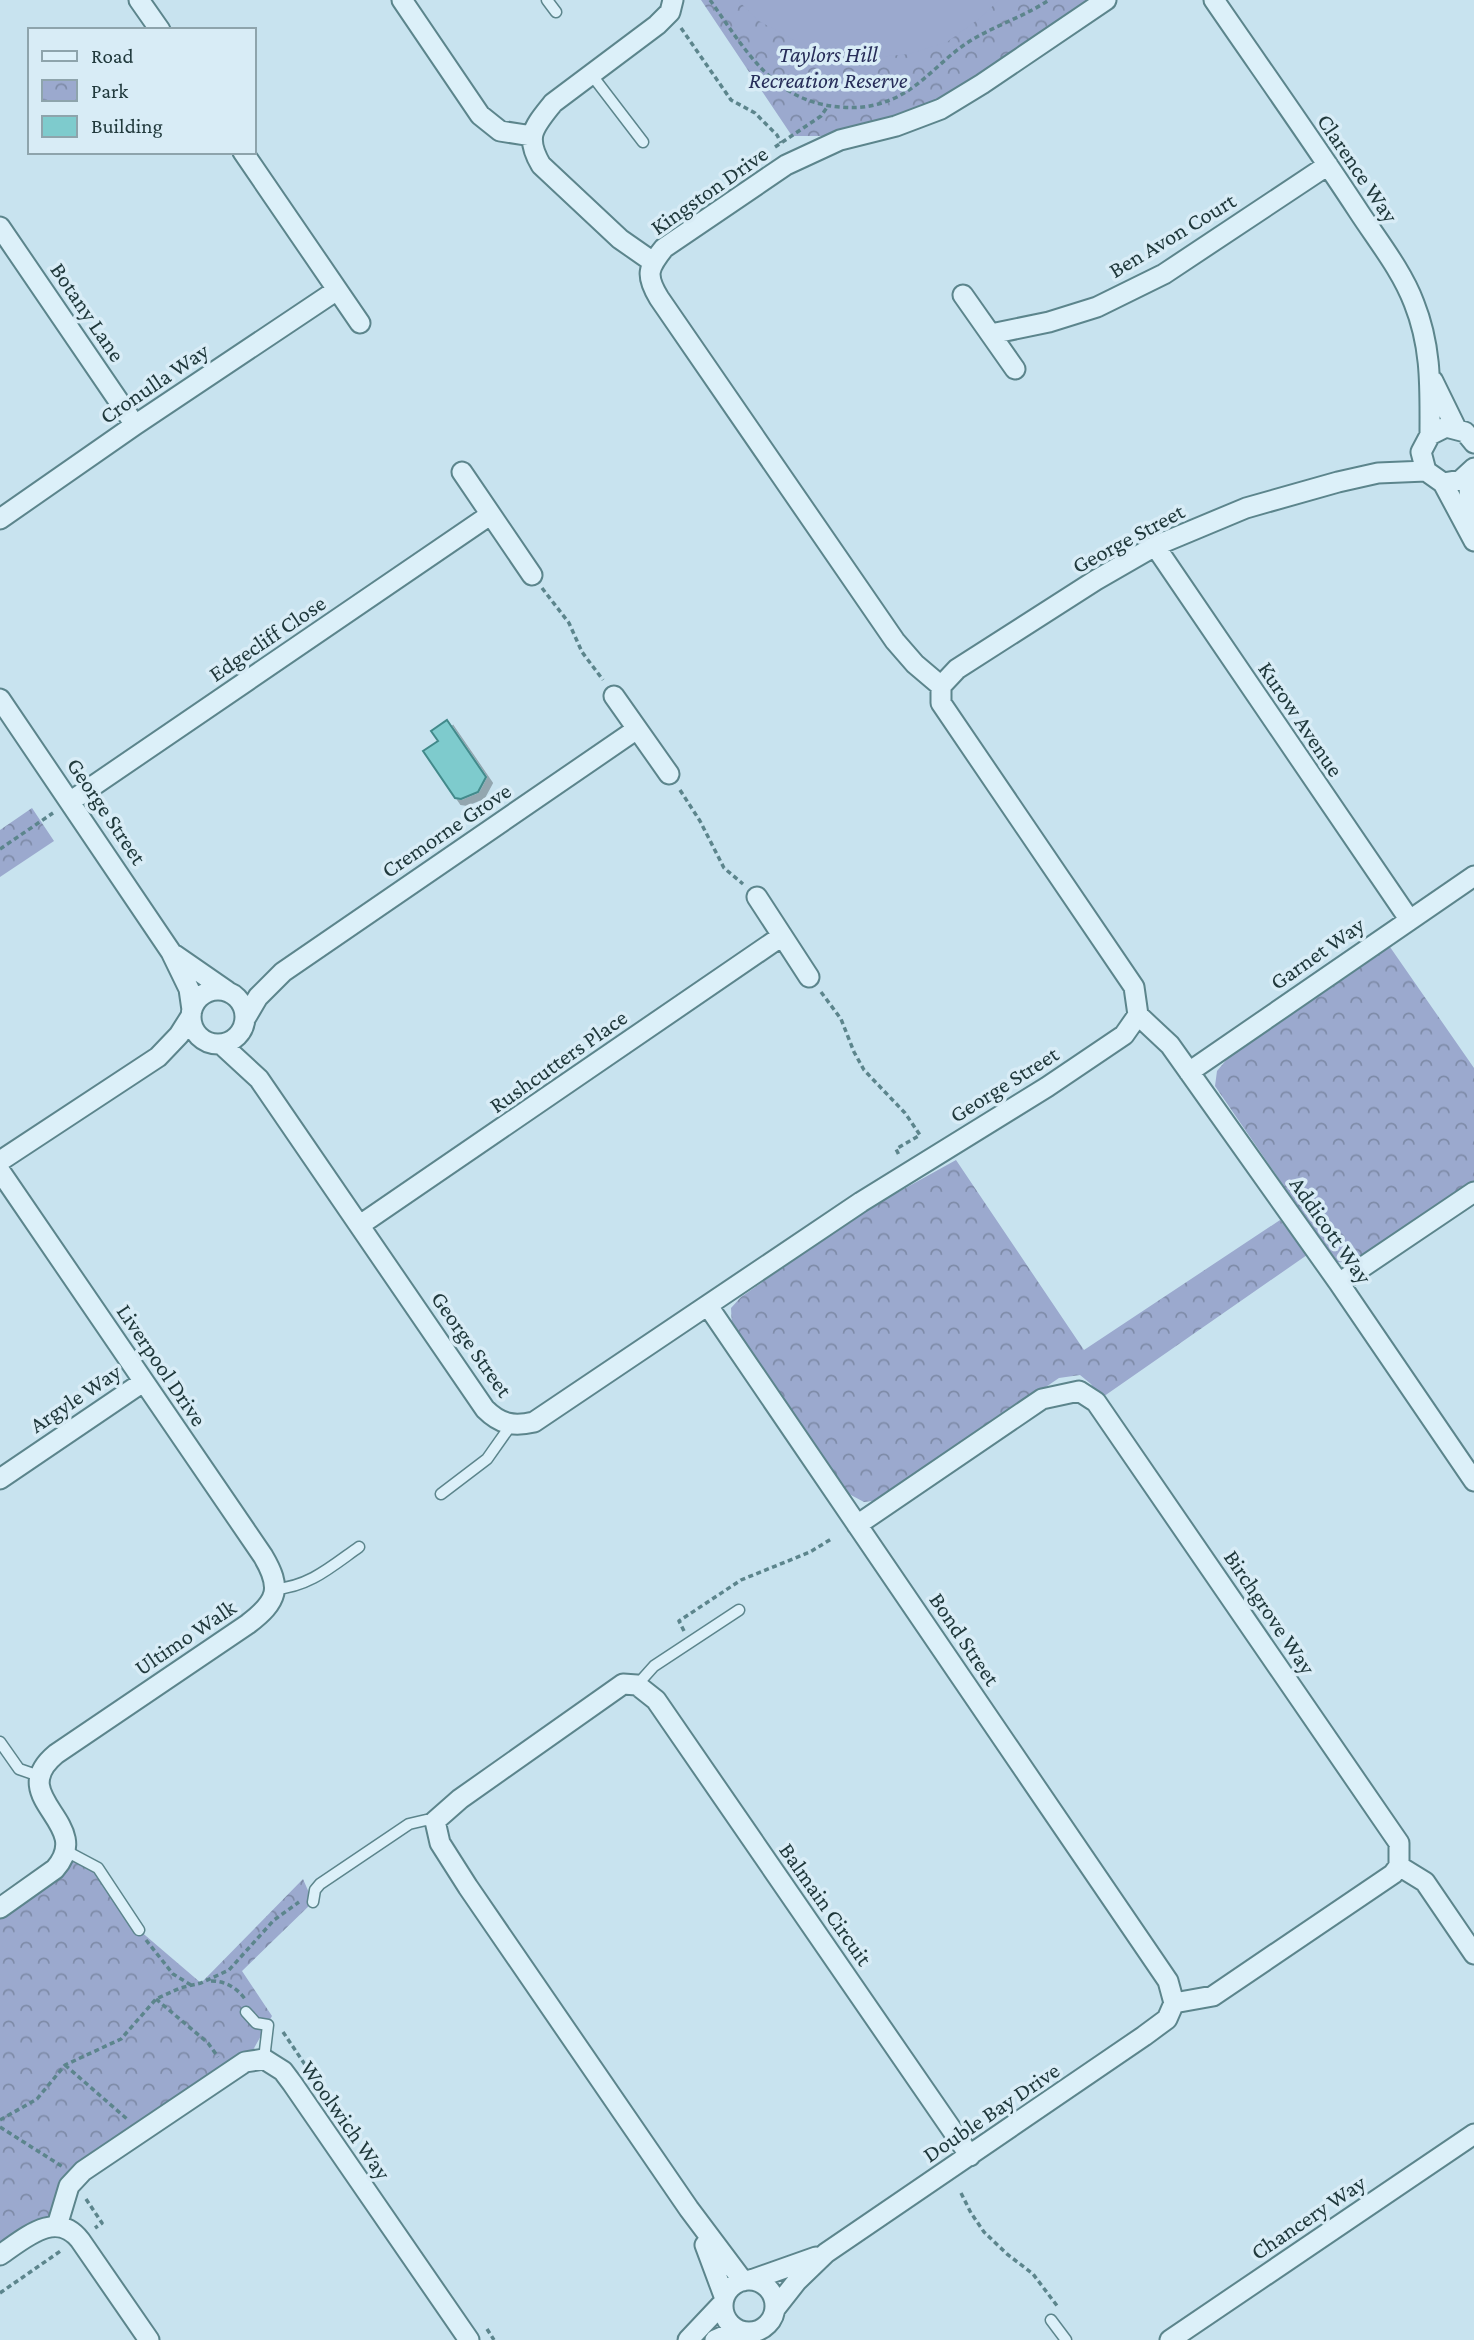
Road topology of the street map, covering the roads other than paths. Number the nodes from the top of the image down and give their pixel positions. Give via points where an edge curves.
1 (139, 0) edge
2 (402, 0) edge
3 (547, 0) edge
4 (1106, 0) edge
5 (1214, 0) edge
6 (672, 6) edge
7 (555, 12) dead end
8 (159, 28) edge
9 (591, 74) junction
10 (532, 136) junction
11 (643, 142) dead end
12 (244, 154) edge
13 (1328, 165) junction
14 (0, 227) edge
15 (653, 262) junction
16 (337, 290) junction
17 (963, 295) dead end
18 (360, 323) dead end
19 (991, 334) junction
20 (1015, 369) dead end
21 (1431, 377) junction
22 (135, 425) junction
23 (1467, 434) edge
24 (1426, 453) junction
25 (1471, 471) edge
26 (462, 472) dead end
27 (1443, 483) junction
28 (490, 515) junction
29 (0, 519) edge
30 (1472, 537) edge
31 (1155, 546) junction
32 (532, 575) road end
33 (941, 686) junction
34 (614, 696) road end
35 (0, 699) edge
36 (637, 729) junction
37 (669, 774) road end
38 (71, 801) junction
39 (1474, 876) edge
40 (757, 897) road end
41 (1409, 919) junction
42 (782, 936) junction
43 (171, 952) junction
44 (283, 972) junction
45 (808, 977) road end
46 (230, 992) junction
47 (191, 1013) junction
48 (1138, 1015) junction
49 (244, 1022) junction
50 (217, 1043) junction
51 (158, 1057) junction
52 (1189, 1072) junction
53 (259, 1079) junction
54 (0, 1161) edge
55 (0, 1171) edge
56 (1474, 1192) edge
57 (360, 1224) junction
58 (1339, 1283) junction
59 (708, 1306) junction
60 (143, 1382) junction
61 (511, 1425) junction
62 (0, 1479) edge
63 (1474, 1481) edge
64 (441, 1494) dead end
65 (857, 1525) junction
66 (359, 1547) dead end
67 (275, 1589) junction
68 (739, 1610) dead end
69 (637, 1685) junction
70 (0, 1742) edge
71 (39, 1776) junction
72 (435, 1821) junction
73 (66, 1851) junction
74 (1399, 1866) junction
75 (313, 1898) road end
76 (0, 1908) edge
77 (139, 1930) road end
78 (1474, 1954) edge
79 (1174, 2003) junction
80 (248, 2009) road end
81 (264, 2059) junction
82 (1474, 2134) edge
83 (970, 2156) junction
84 (688, 2209) junction
85 (57, 2226) junction
86 (826, 2253) junction
87 (0, 2255) edge
88 (747, 2280) junction
89 (723, 2300) junction
90 (774, 2313) junction
91 (1051, 2320) road end
92 (745, 2334) edge
93 (149, 2340) edge
94 (469, 2340) edge
95 (688, 2340) edge
96 (715, 2340) edge
97 (778, 2340) edge
98 (1066, 2340) edge
99 (1170, 2340) edge

1 - 8 street
2 - 10 street via 480,115 500,131
3 - 7 lane
4 - 15 street, Kingston Drive via 941,109 840,140 786,165 664,248
5 - 13 street, Clarence Way
6 - 9 street via 657,25
9 - 10 street via 553,103
9 - 11 lane
10 - 15 street via 532,149 541,165 620,239
12 - 16 street
13 - 19 street, Ben Avon Court via 1153,280 1097,307
13 - 21 street, Clarence Way via 1414,302
14 - 22 street, Botany Lane
15 - 33 street, Kingston Drive via 649,272 652,286 667,310 895,640
16 - 18 street
16 - 22 street, Cronulla Way
17 - 19 street
19 - 20 street
21 - 23 street, Clarence Way
21 - 24 street, Clarence Way
22 - 29 street, Cronulla Way
23 - 24 street, George Street via 1446,427
24 - 27 street
24 - 31 street, George Street via 1378,473 1246,508
25 - 27 street via 1452,483
25 - 30 street
26 - 28 street
27 - 30 street
28 - 32 street
28 - 38 street, Edgecliff Close
31 - 33 street, George Street via 957,669
31 - 41 street, Kurow Avenue
33 - 48 street via 941,703 1134,987
34 - 36 street
35 - 38 street, George Street
36 - 37 street
36 - 44 street, Cremorne Grove
38 - 43 street, George Street
39 - 41 street, Garnet Way
40 - 42 street
41 - 52 street, Garnet Way
42 - 45 street
42 - 57 street, Rushcutters Place
43 - 46 street, George Street
43 - 47 street, George Street via 189,989
44 - 46 street, Cremorne Grove
44 - 49 street, Cremorne Grove via 258,997
46 - 47 street via 210,991 196,1001
46 - 49 street via 242,1005
47 - 50 street via 197,1033
47 - 51 street via 179,1035
48 - 52 street, Addicott Way via 1170,1045
48 - 59 street, George Street via 1124,1035 861,1202
49 - 50 street via 235,1038
49 - 53 street, George Street
50 - 51 street
50 - 53 street, George Street
51 - 54 street
52 - 58 street, Addicott Way
53 - 57 street, George Street
55 - 60 street, Liverpool Drive
56 - 58 street
57 - 61 street, George Street via 485,1409
58 - 63 street, Addicott Way
59 - 61 street, George Street via 552,1412 534,1422
59 - 65 street, Bond Street
60 - 62 street, Argyle Way
60 - 67 street, Liverpool Drive via 263,1556
61 - 64 lane via 487,1459
65 - 74 street, Birchgrove Way via 1042,1399 1079,1391 1096,1402 1399,1843
65 - 79 street, Bond Street via 1168,1981
66 - 67 lane via 310,1581
67 - 71 street, Ultimo Walk via 270,1604 255,1619 56,1754 42,1766
68 - 69 lane via 654,1666
69 - 72 street via 623,1684
69 - 83 street, Balmain Circuit via 656,1700
70 - 71 lane via 19,1769
71 - 73 street via 41,1794 66,1836
72 - 75 lane via 417,1821 400,1829 320,1884
72 - 84 street via 440,1843 468,1887
73 - 76 street via 55,1869
73 - 77 lane via 98,1868
74 - 78 street via 1424,1882
74 - 79 street via 1213,1996
79 - 83 street, Double Bay Drive via 1167,2019
80 - 81 lane via 256,2023 268,2025
81 - 85 street, Woolwich Way via 245,2062 229,2072 74,2179
81 - 94 street, Woolwich Way via 292,2083
82 - 99 street, Chancery Way
83 - 86 street, Double Bay Drive
84 - 88 street
84 - 89 street via 713,2262
85 - 87 street via 36,2231
85 - 93 street via 75,2234
86 - 88 street, Double Bay Drive
86 - 90 street, Double Bay Drive via 797,2281
88 - 89 street via 735,2284
88 - 90 street via 759,2282 771,2293
89 - 92 street via 726,2320
89 - 95 street
90 - 92 street via 761,2329
90 - 97 street
91 - 98 lane
92 - 96 street

